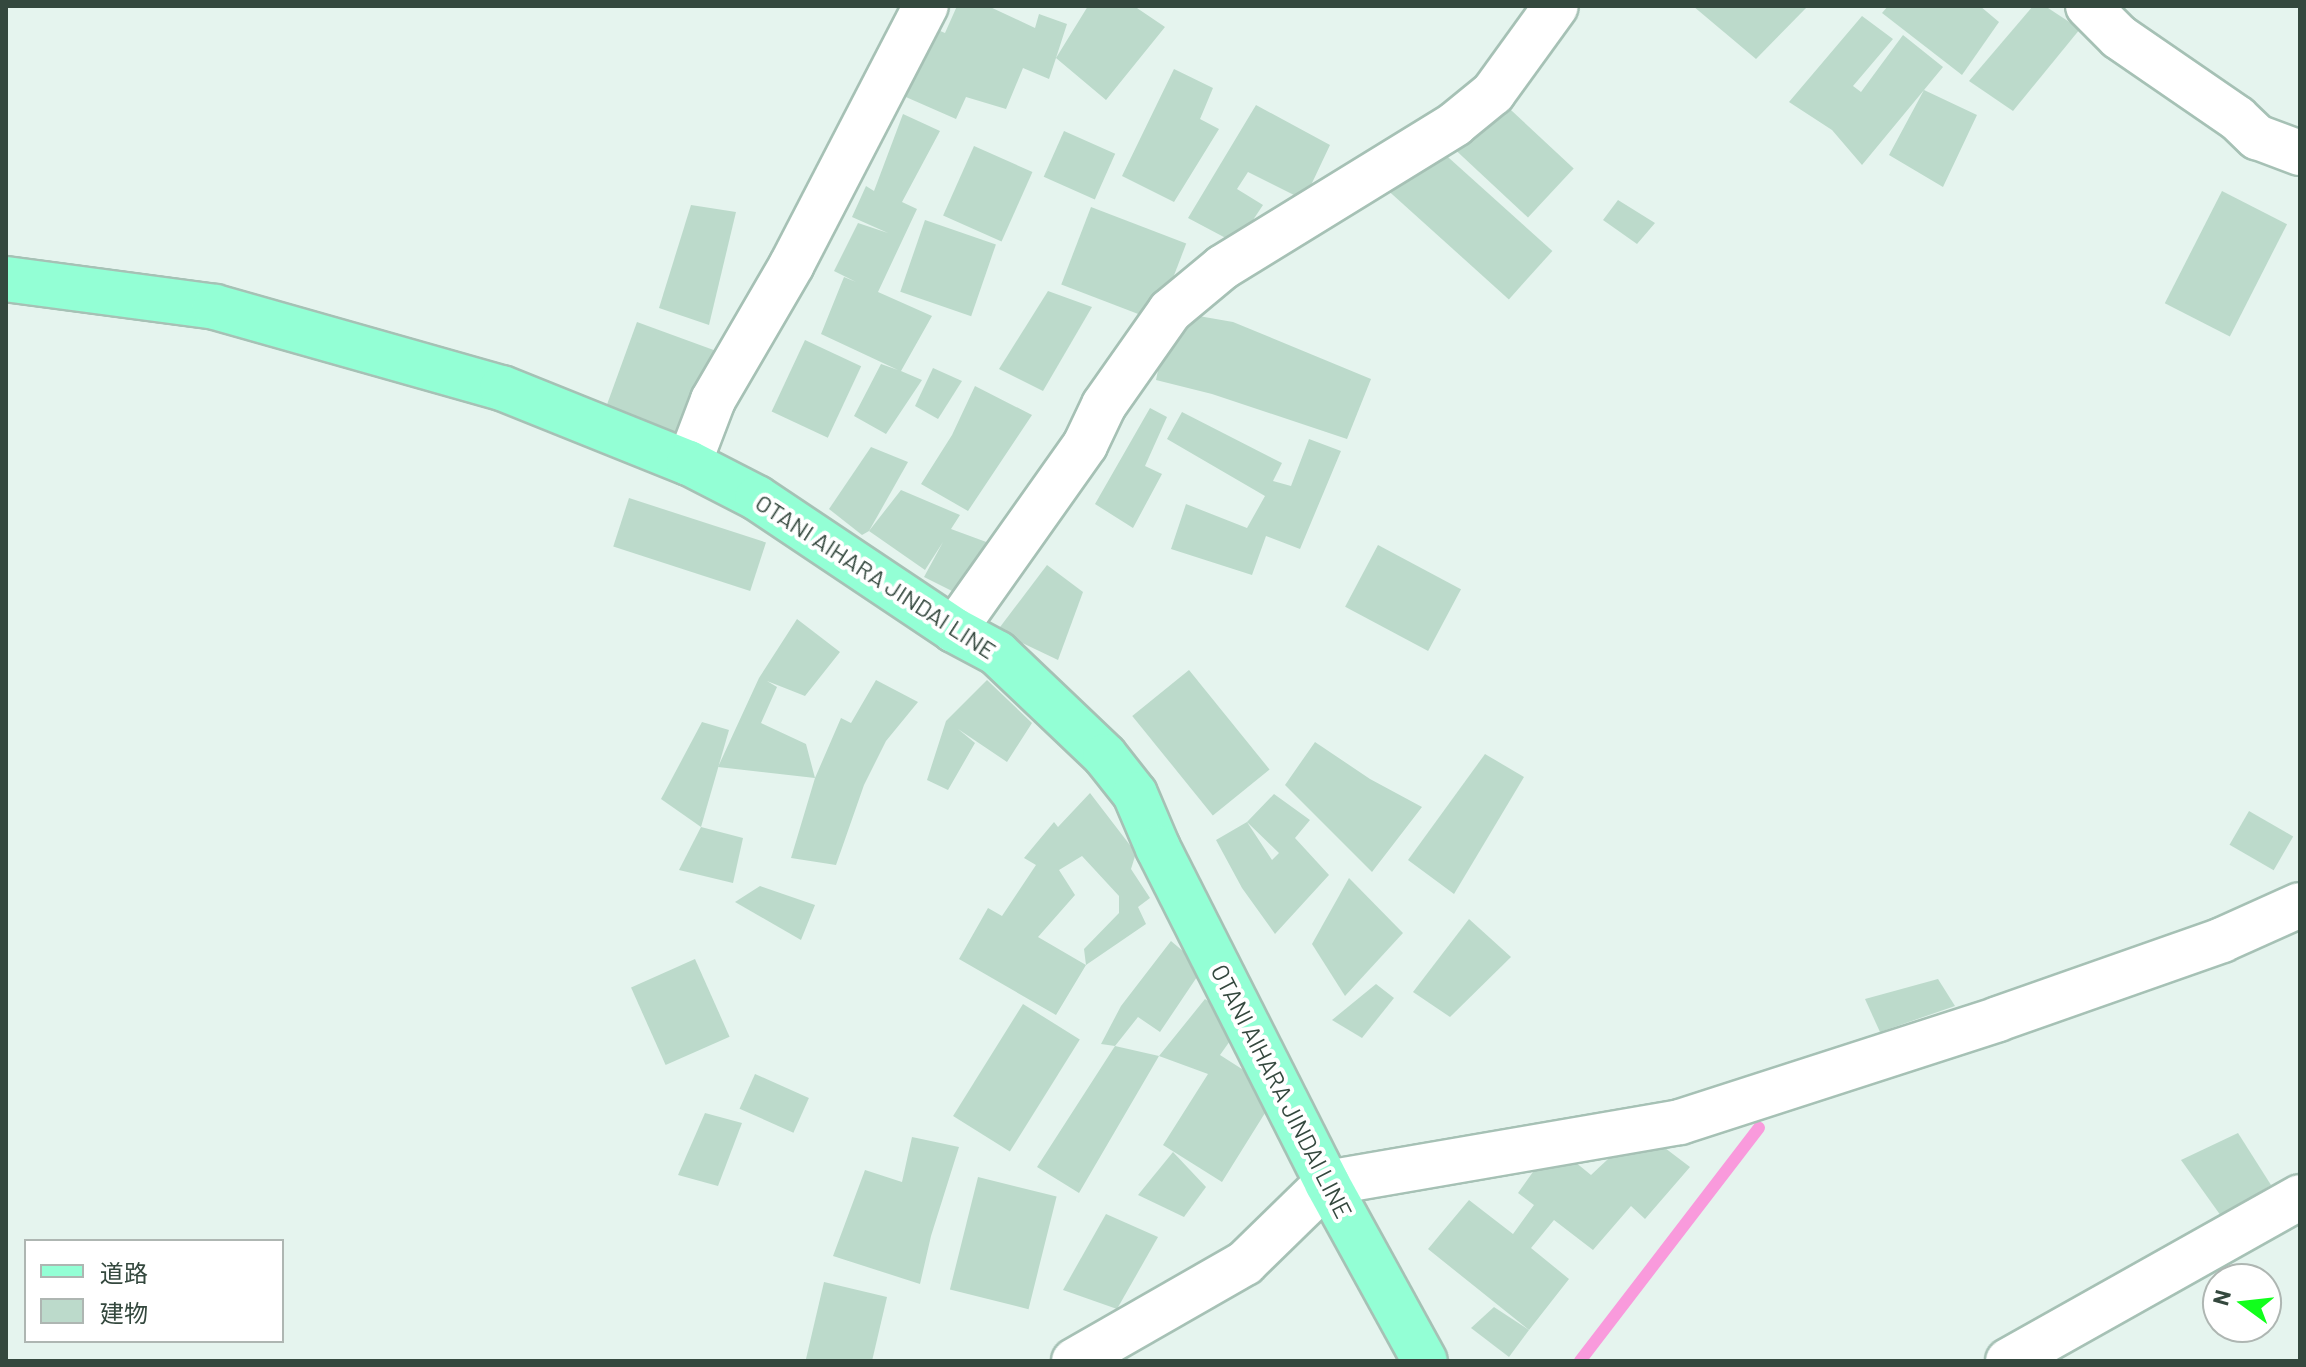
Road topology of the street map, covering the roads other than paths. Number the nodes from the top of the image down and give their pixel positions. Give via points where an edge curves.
1 (926, 6) edge
2 (1556, 6) edge
3 (2088, 6) edge
4 (2300, 153) edge
5 (6, 279) edge
6 (689, 463) junction
7 (954, 630) junction
8 (2300, 905) edge
9 (1327, 1183) junction
10 (2300, 1197) edge
11 (1074, 1361) edge
12 (1425, 1361) edge
13 (2008, 1361) edge

1 - 6 street via 792,264 713,400
2 - 7 street via 1493,93 1455,124 1223,267 1170,311 1104,405 1085,445
3 - 4 street via 2119,37 2257,137
5 - 6 main road, OTANI AIHARA JINDAI LINE via 215,307 502,388
6 - 7 main road, OTANI AIHARA JINDAI LINE via 757,498
7 - 9 main road, OTANI AIHARA JINDAI LINE via 997,653 1105,756 1135,794
8 - 9 street via 2222,940 2013,1014 1680,1122
9 - 11 street via 1245,1263
9 - 12 main road, OTANI AIHARA JINDAI LINE
10 - 13 street

